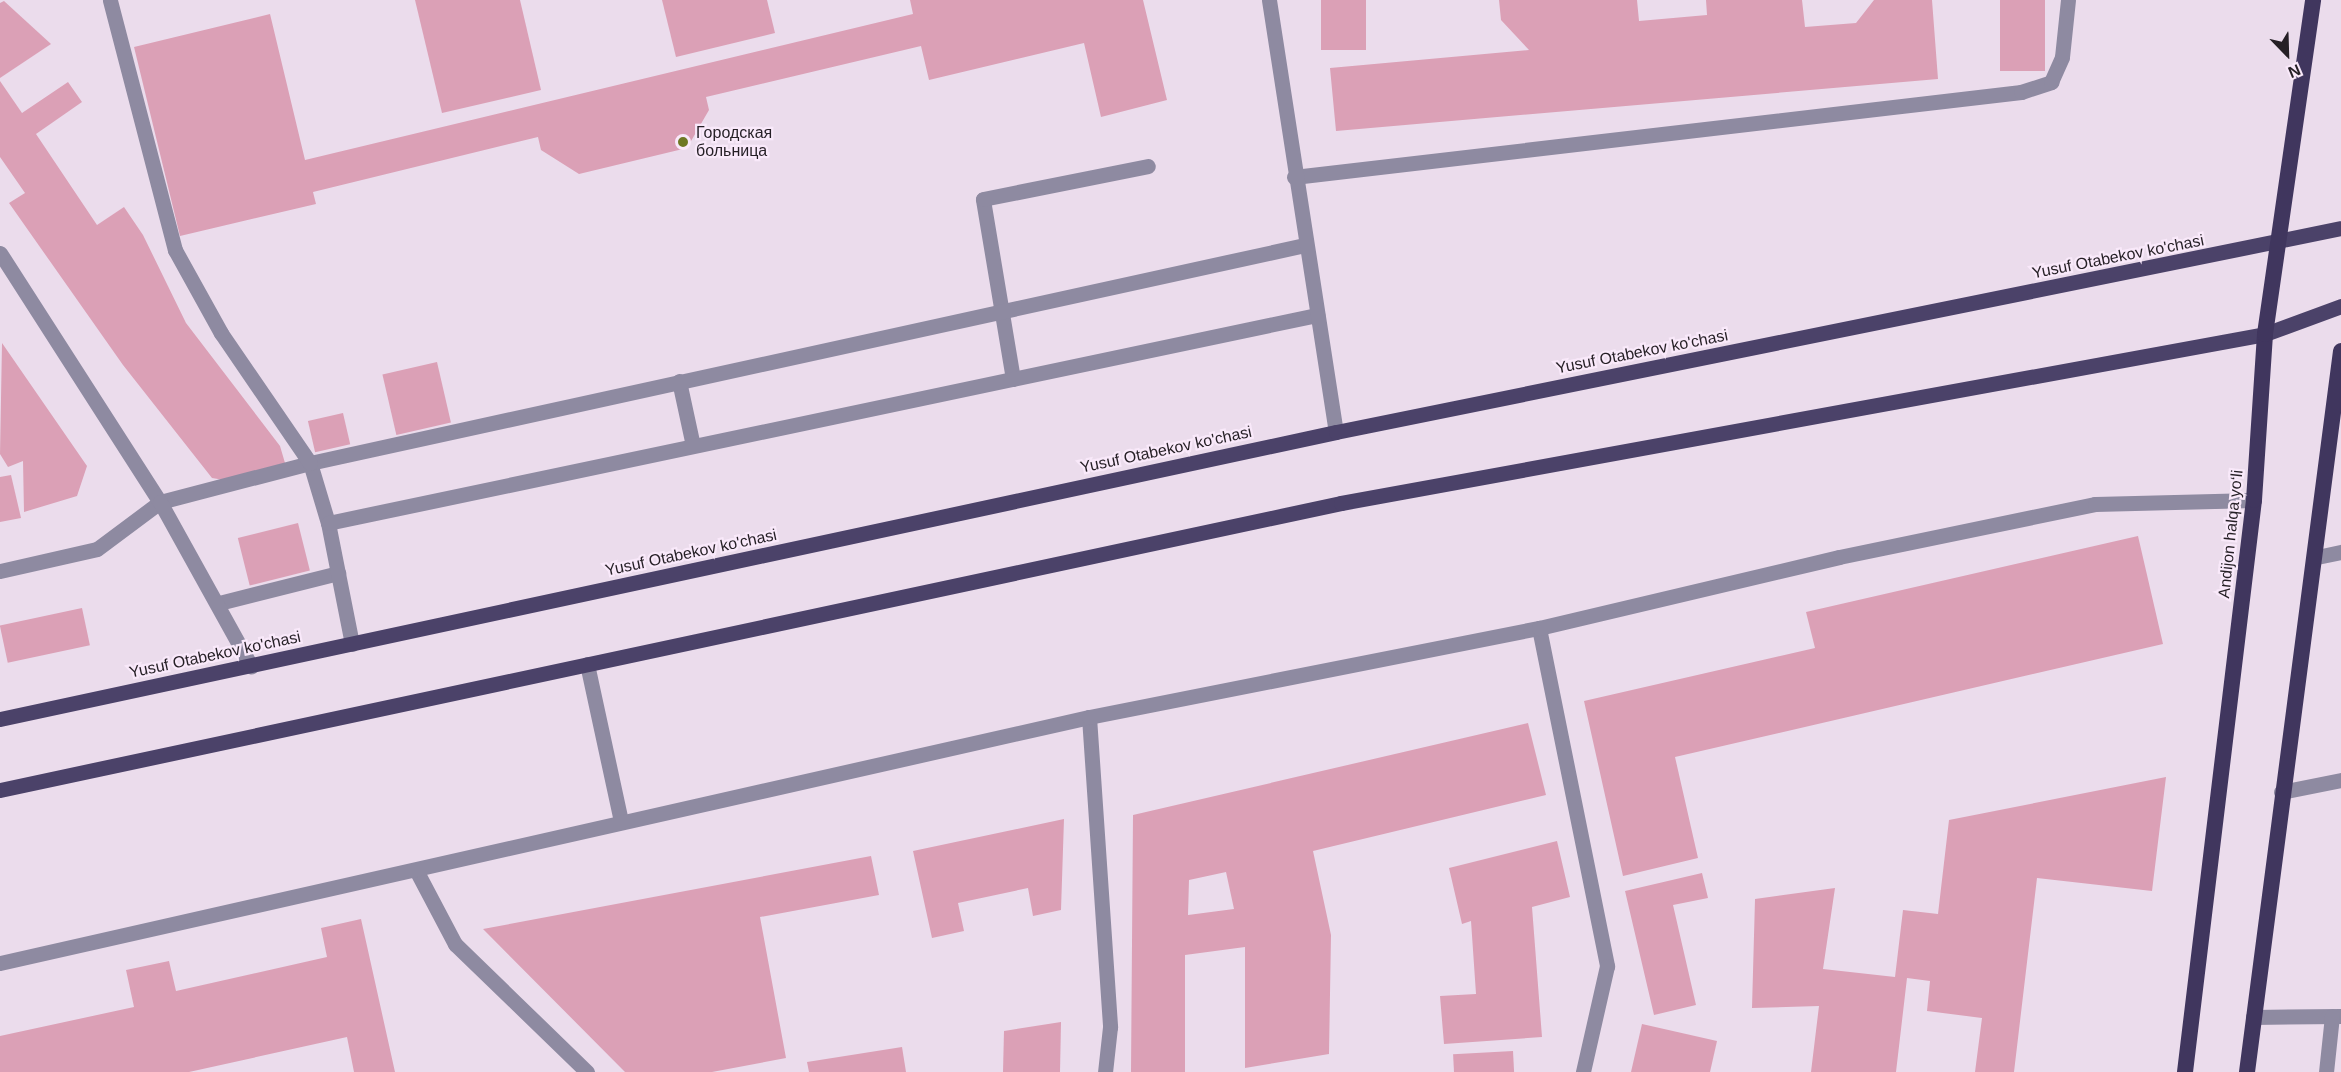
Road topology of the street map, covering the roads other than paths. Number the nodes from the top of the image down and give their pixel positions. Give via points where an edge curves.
1 (110, 0) edge
2 (1269, 0) edge
3 (2068, 0) edge
4 (2313, 0) edge
5 (1148, 166) dead end
6 (1294, 177) junction
7 (2341, 228) edge
8 (2280, 243) junction
9 (1305, 245) junction
10 (0, 253) edge
11 (2341, 306) edge
12 (1003, 311) junction
13 (1317, 315) junction
14 (2265, 334) junction
15 (2341, 351) edge
16 (1013, 379) junction
17 (679, 381) junction
18 (1336, 432) junction
19 (693, 446) junction
20 (310, 463) junction
21 (2254, 500) junction
22 (160, 502) junction
23 (328, 523) junction
24 (2341, 552) edge
25 (2317, 557) junction
26 (0, 571) edge
27 (338, 573) junction
28 (219, 603) junction
29 (1539, 628) junction
30 (352, 644) junction
31 (587, 664) junction
32 (251, 666) junction
33 (1089, 717) junction
34 (0, 719) edge
35 (2341, 780) edge
36 (0, 790) edge
37 (2281, 792) junction
38 (621, 821) junction
39 (416, 870) junction
40 (0, 963) edge
41 (2337, 1016) edge
42 (2253, 1017) junction
43 (587, 1072) edge
44 (1105, 1072) edge
45 (1583, 1072) edge
46 (2185, 1072) edge
47 (2247, 1072) edge
48 (2326, 1072) edge

1 - 20 street via 175,250 221,333
2 - 6 street
3 - 6 street via 2062,57 2051,82 2021,92
4 - 8 highway, Andijon halqa yo‘li
5 - 12 street via 983,200
6 - 9 street
7 - 8 main road, Yusuf Otabekov ko'chasi
8 - 14 highway, Andijon halqa yo‘li
8 - 18 main road, Yusuf Otabekov ko'chasi
9 - 12 street
9 - 13 street
10 - 22 street
11 - 14 main road
12 - 16 street
12 - 17 street
13 - 16 street
13 - 18 street
14 - 21 highway, Andijon halqa yo‘li
14 - 31 main road via 1341,503
15 - 25 highway
16 - 19 street
17 - 19 street
17 - 20 street
18 - 30 main road, Yusuf Otabekov ko'chasi
19 - 23 street
20 - 22 street
20 - 23 street
21 - 29 street via 2095,504 1839,557
21 - 46 highway, Andijon halqa yo‘li
22 - 26 street via 97,549
22 - 28 street
23 - 27 street
24 - 25 street
25 - 37 highway
27 - 28 street
27 - 30 street
28 - 32 street
29 - 33 street
29 - 45 street via 1607,966
30 - 32 main road, Yusuf Otabekov ko'chasi
31 - 36 main road
31 - 38 street
32 - 34 main road, Yusuf Otabekov ko'chasi
33 - 38 street
33 - 44 street via 1110,1027
35 - 37 street
37 - 42 highway
38 - 39 street
39 - 40 street
39 - 43 street via 455,944
41 - 42 street
41 - 48 street
42 - 47 highway

